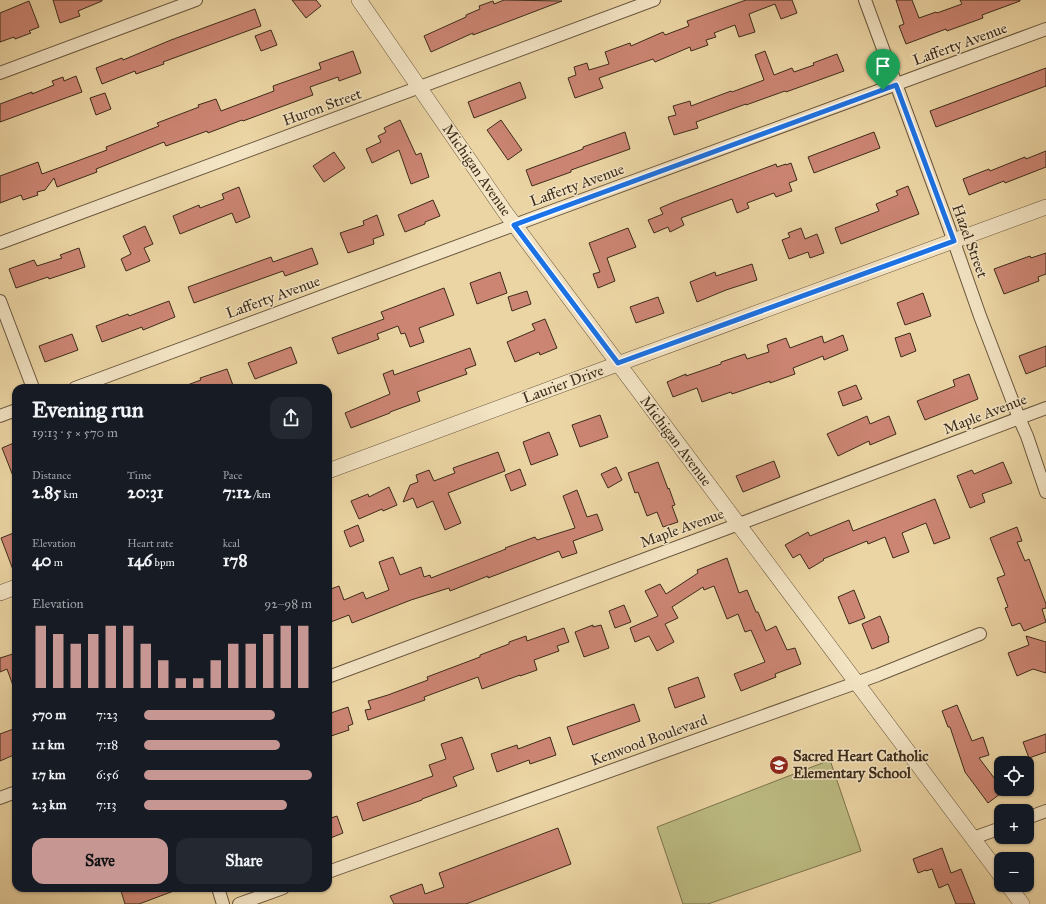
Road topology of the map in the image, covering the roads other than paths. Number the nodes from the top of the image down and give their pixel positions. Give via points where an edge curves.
1 (196, 0) edge
2 (359, 0) edge
3 (654, 0) edge
4 (865, 0) edge
5 (1046, 29) edge
6 (0, 73) edge
7 (896, 85) junction
8 (419, 88) junction
9 (1046, 207) edge
10 (514, 225) junction
11 (954, 241) junction
12 (0, 243) edge
13 (0, 301) edge
14 (618, 363) junction
15 (31, 384) edge
16 (86, 384) edge
17 (1046, 408) edge
18 (12, 412) edge
19 (0, 416) edge
20 (1019, 418) junction
21 (332, 470) edge
22 (1046, 492) edge
23 (739, 524) junction
24 (12, 588) edge
25 (0, 593) edge
26 (980, 634) dead end
27 (332, 676) edge
28 (856, 682) junction
29 (12, 794) edge
30 (0, 798) edge
31 (1046, 811) edge
32 (1034, 815) edge
33 (994, 831) edge
34 (974, 838) junction
35 (994, 866) edge
36 (332, 871) edge
37 (219, 892) edge
38 (272, 892) edge
39 (1013, 892) edge
40 (223, 904) edge
41 (239, 904) edge
42 (1022, 904) edge

1 - 6 street
2 - 8 street, Michigan Avenue
3 - 8 street, Huron Street
4 - 7 street, Hazel Street
5 - 7 street, Lafferty Avenue
7 - 10 street, Lafferty Avenue
7 - 11 street, Hazel Street
8 - 10 street, Michigan Avenue
8 - 12 street, Huron Street
9 - 11 street, Laurier Drive
10 - 14 street, Michigan Avenue
10 - 16 street, Lafferty Avenue
11 - 14 street, Laurier Drive
11 - 20 street, Hazel Street
13 - 15 street
14 - 21 street, Laurier Drive
14 - 23 street, Michigan Avenue
17 - 20 street, Maple Avenue
18 - 19 street
20 - 22 street, Hazel Street
20 - 23 street, Maple Avenue
23 - 27 street, Maple Avenue
23 - 28 street, Michigan Avenue
24 - 25 street
26 - 28 street, Kenwood Boulevard
28 - 34 street, Michigan Avenue
28 - 36 street, Kenwood Boulevard
29 - 30 street
31 - 32 street
33 - 34 street
34 - 35 street, Michigan Avenue
37 - 40 street
38 - 41 street
39 - 42 street

